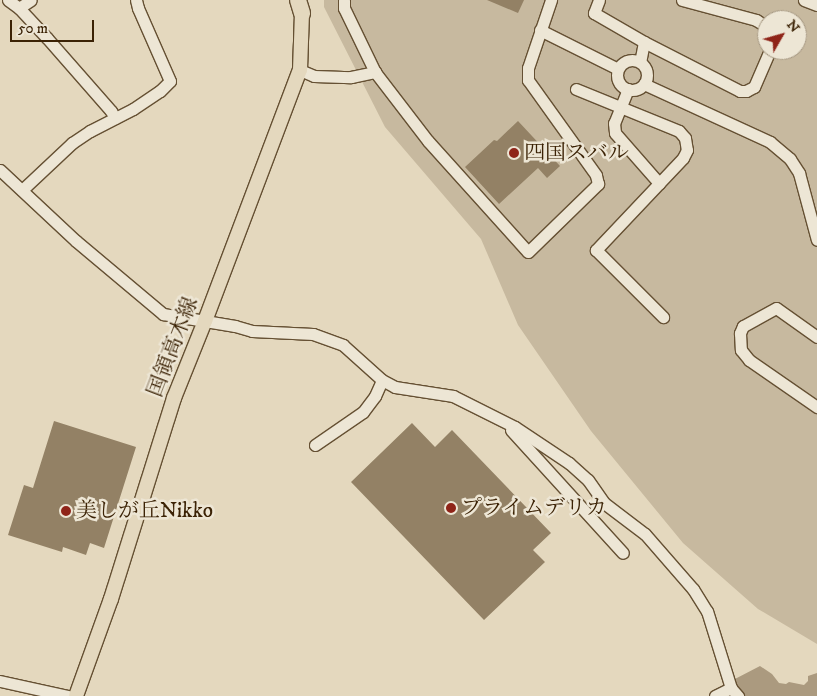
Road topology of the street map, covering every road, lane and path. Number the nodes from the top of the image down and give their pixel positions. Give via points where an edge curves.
1 (8, 0) edge
2 (31, 0) edge
3 (136, 0) edge
4 (344, 0) edge
5 (551, 0) edge
6 (599, 0) edge
7 (682, 0) edge
8 (804, 0) edge
9 (817, 5) edge
10 (300, 7) edge
11 (19, 8) junction
12 (757, 21) edge
13 (540, 30) junction
14 (644, 42) junction
15 (766, 60) edge
16 (640, 62) junction
17 (618, 69) junction
18 (300, 70) junction
19 (375, 72) junction
20 (644, 84) junction
21 (576, 89) dead end
22 (628, 89) junction
23 (619, 106) junction
24 (115, 118) junction
25 (0, 170) edge
26 (659, 184) junction
27 (22, 190) junction
28 (817, 240) edge
29 (663, 317) dead end
30 (206, 321) junction
31 (817, 337) edge
32 (382, 380) junction
33 (817, 407) edge
34 (501, 420) junction
35 (315, 445) dead end
36 (623, 552) dead end
37 (0, 681) edge
38 (735, 692) edge
39 (68, 696) edge
40 (76, 696) edge
41 (715, 696) edge

1 - 11 street
2 - 11 street
3 - 24 street via 170,81 160,91
4 - 19 street via 344,8
5 - 13 street
6 - 14 street via 594,13
7 - 12 street
8 - 9 street
10 - 18 main road, 国領高木線
11 - 24 street
13 - 17 street
13 - 19 street via 528,68 528,80 596,174 598,184 528,252 428,140
14 - 15 street via 740,92 754,87
14 - 16 street
16 - 17 street via 630,60
16 - 20 street via 646,70
17 - 22 street via 617,79
18 - 19 street via 314,76 351,77
18 - 30 main road, 国領高木線
20 - 22 street via 637,89
20 - 28 street via 770,142 799,173
21 - 23 street
22 - 23 street
23 - 26 street via 615,133
23 - 26 street via 679,131 685,138 687,150 683,158
24 - 27 street via 72,143
25 - 27 street
26 - 29 street via 596,250
27 - 30 street via 76,242 163,314
30 - 32 street via 252,332 312,334 343,345
30 - 40 main road, 国領高木線 via 174,398 111,599
31 - 33 street via 776,308 744,326 740,333 741,350 749,360
32 - 34 street via 395,387 453,396
32 - 35 street via 363,412
34 - 36 street
34 - 38 street via 570,463 588,480 604,503 645,534 693,589 707,611
37 - 39 street
38 - 41 street

